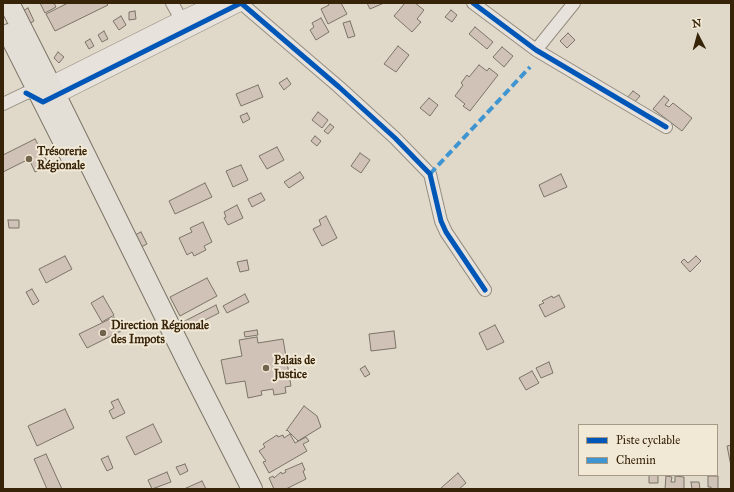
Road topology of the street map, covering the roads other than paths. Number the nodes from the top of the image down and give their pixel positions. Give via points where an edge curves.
1 (9, 3) edge
2 (172, 3) edge
3 (216, 3) edge
4 (241, 3) edge
5 (473, 3) edge
6 (574, 3) edge
7 (181, 19) junction
8 (3, 21) edge
9 (536, 50) junction
10 (43, 93) junction
11 (3, 104) edge
12 (666, 127) dead end
13 (485, 290) dead end
14 (186, 370) junction
15 (240, 489) edge
16 (252, 489) edge

1 - 10 highway
2 - 7 street
3 - 7 street
4 - 10 street
4 - 13 street via 339,87 430,174 446,232
5 - 9 street
6 - 9 street
7 - 10 street
8 - 10 highway
9 - 12 street
10 - 11 street
10 - 14 highway
14 - 15 highway
14 - 16 highway

